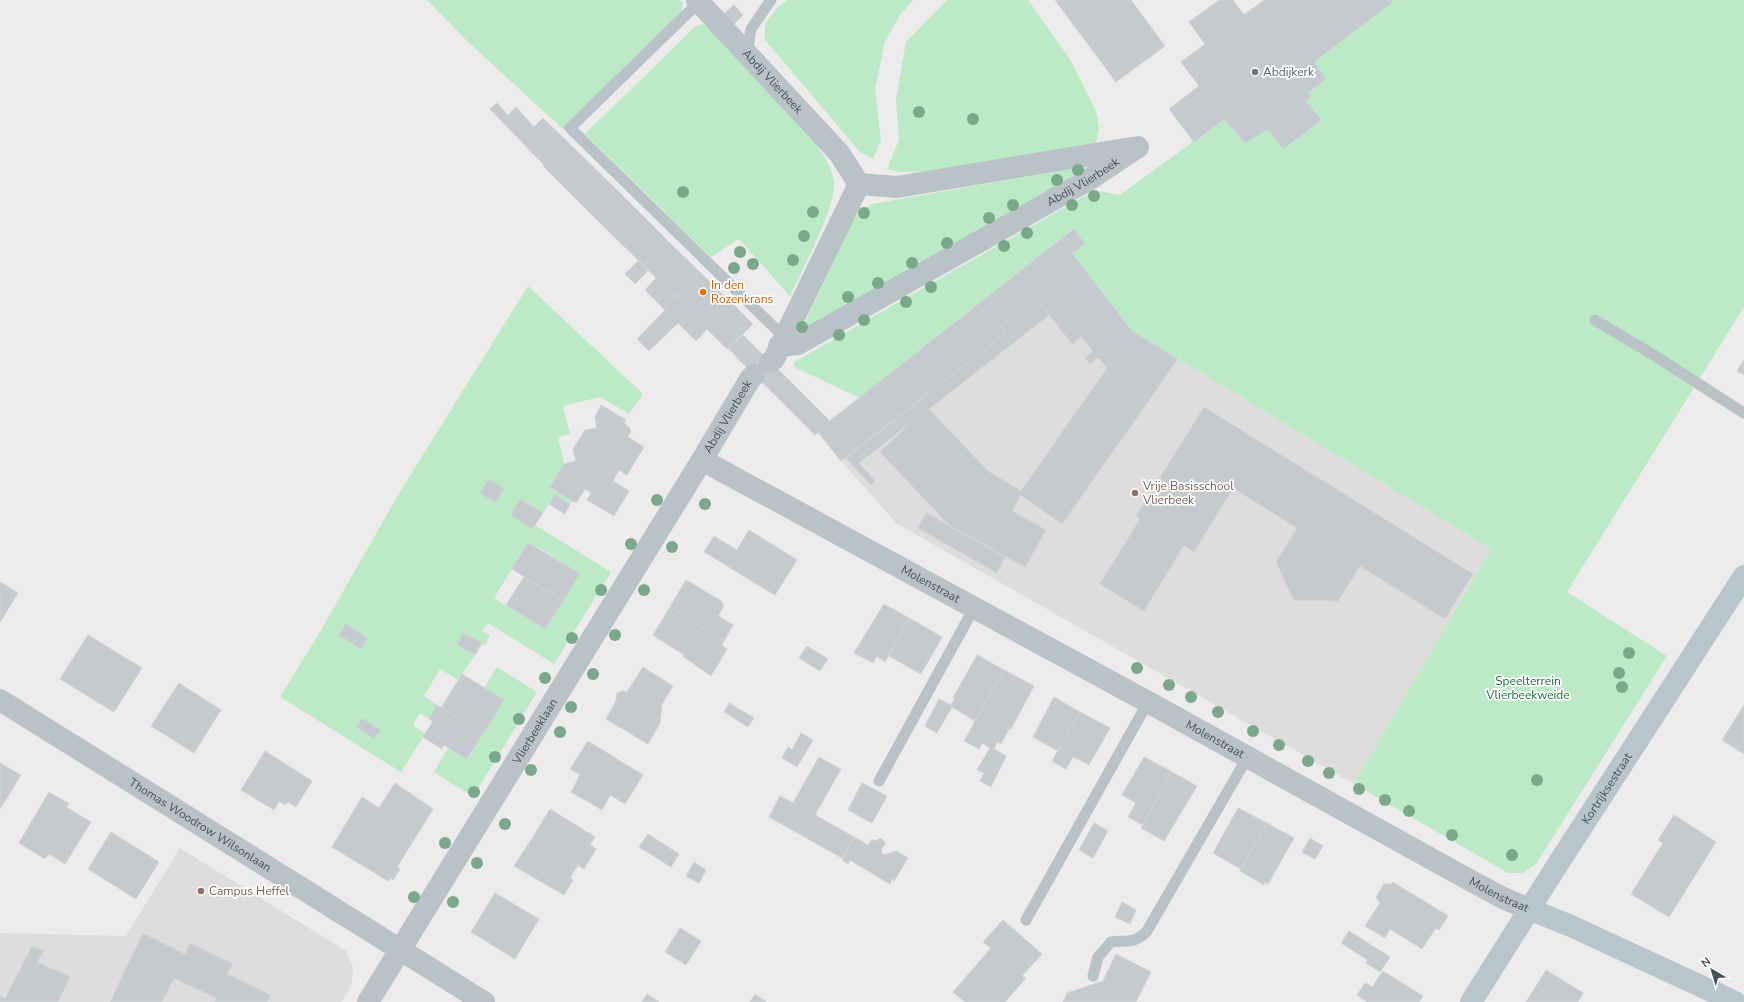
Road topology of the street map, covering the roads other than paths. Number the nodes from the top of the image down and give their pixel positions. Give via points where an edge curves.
1 (771, 0) edge
2 (698, 1) edge
3 (747, 54) junction
4 (859, 184) junction
5 (1594, 320) dead end
6 (772, 355) junction
7 (1744, 413) edge
8 (702, 460) junction
9 (1744, 576) edge
10 (974, 608) junction
11 (0, 700) edge
12 (1148, 702) junction
13 (1247, 758) junction
14 (879, 781) dead end
15 (1529, 909) junction
16 (1026, 920) dead end
17 (401, 949) junction
18 (1093, 976) dead end
19 (368, 1002) edge
20 (484, 1002) edge
21 (1471, 1002) edge
22 (1735, 1002) edge

1 - 3 lane via 751,29
2 - 3 street, Abdij Vlierbeek
2 - 6 lane via 570,128
3 - 4 street, Abdij Vlierbeek via 839,153
4 - 6 street, Abdij Vlierbeek
4 - 6 street, Abdij Vlierbeek via 897,187 1138,147 1090,179 798,344
5 - 7 lane
6 - 8 street, Abdij Vlierbeek via 750,379
8 - 10 street, Molenstraat
8 - 17 street, Vlierbeeklaan
9 - 15 street, Kortrijksestraat
10 - 12 street, Molenstraat
10 - 14 lane
11 - 17 street, Thomas Woodrow Wilsonlaan
12 - 13 street, Molenstraat
12 - 16 lane
13 - 15 street, Molenstraat via 1503,898
13 - 18 lane via 1147,931 1140,938 1111,942 1098,956
15 - 21 street, Kortrijksestraat
15 - 22 street, Molenstraat
17 - 19 street, Vlierbeeklaan
17 - 20 street, Thomas Woodrow Wilsonlaan

